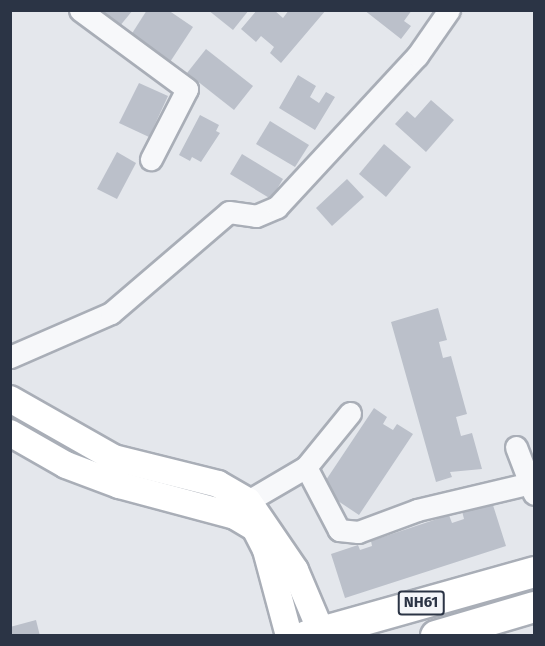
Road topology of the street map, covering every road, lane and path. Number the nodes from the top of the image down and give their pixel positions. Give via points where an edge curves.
1 (80, 10) edge
2 (448, 10) edge
3 (151, 159) dead end
4 (10, 357) edge
5 (10, 399) edge
6 (350, 413) dead end
7 (10, 433) edge
8 (516, 447) dead end
9 (306, 467) junction
10 (158, 469) junction
11 (532, 478) edge
12 (153, 494) junction
13 (248, 501) junction
14 (534, 572) edge
15 (534, 607) edge
16 (317, 634) edge
17 (289, 636) edge
18 (436, 636) edge

1 - 3 street via 187,89
2 - 4 street via 417,56 277,207 256,216 229,212 111,313
5 - 10 main road via 114,458
6 - 9 street
7 - 12 main road via 66,465
8 - 11 street
9 - 11 street via 339,530 358,532 417,510
9 - 13 street
10 - 12 main road
10 - 13 main road via 218,484
12 - 17 main road via 235,516 255,528 266,550
13 - 16 main road via 295,570
14 - 16 highway, NH61
15 - 18 highway, NH61

